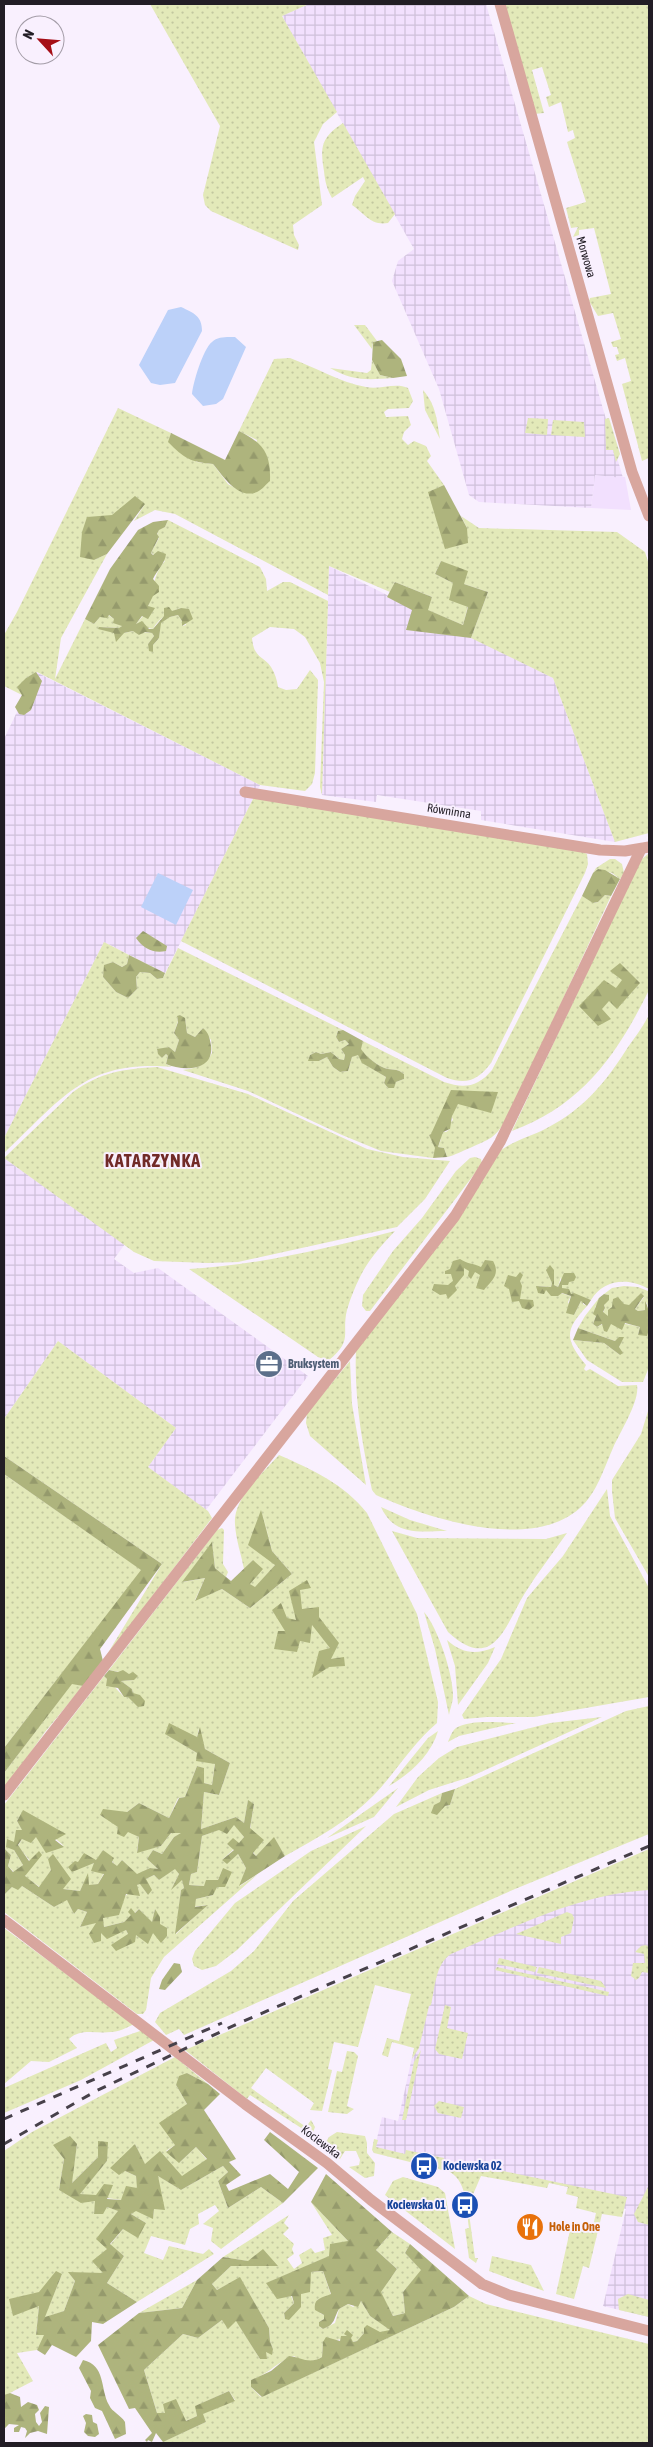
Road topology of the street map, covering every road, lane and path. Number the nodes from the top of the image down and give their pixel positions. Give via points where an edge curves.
1 (500, 4) edge
2 (649, 516) edge
3 (245, 792) dead end
4 (645, 848) edge
5 (4, 1795) edge
6 (4, 1920) edge
7 (649, 2331) edge

1 - 2 street, Morwowa via 632,472
3 - 4 street, Równinna via 600,850
4 - 5 street via 500,1142 455,1216
6 - 7 street, Kociewska via 328,2163 383,2210 482,2284 509,2295

